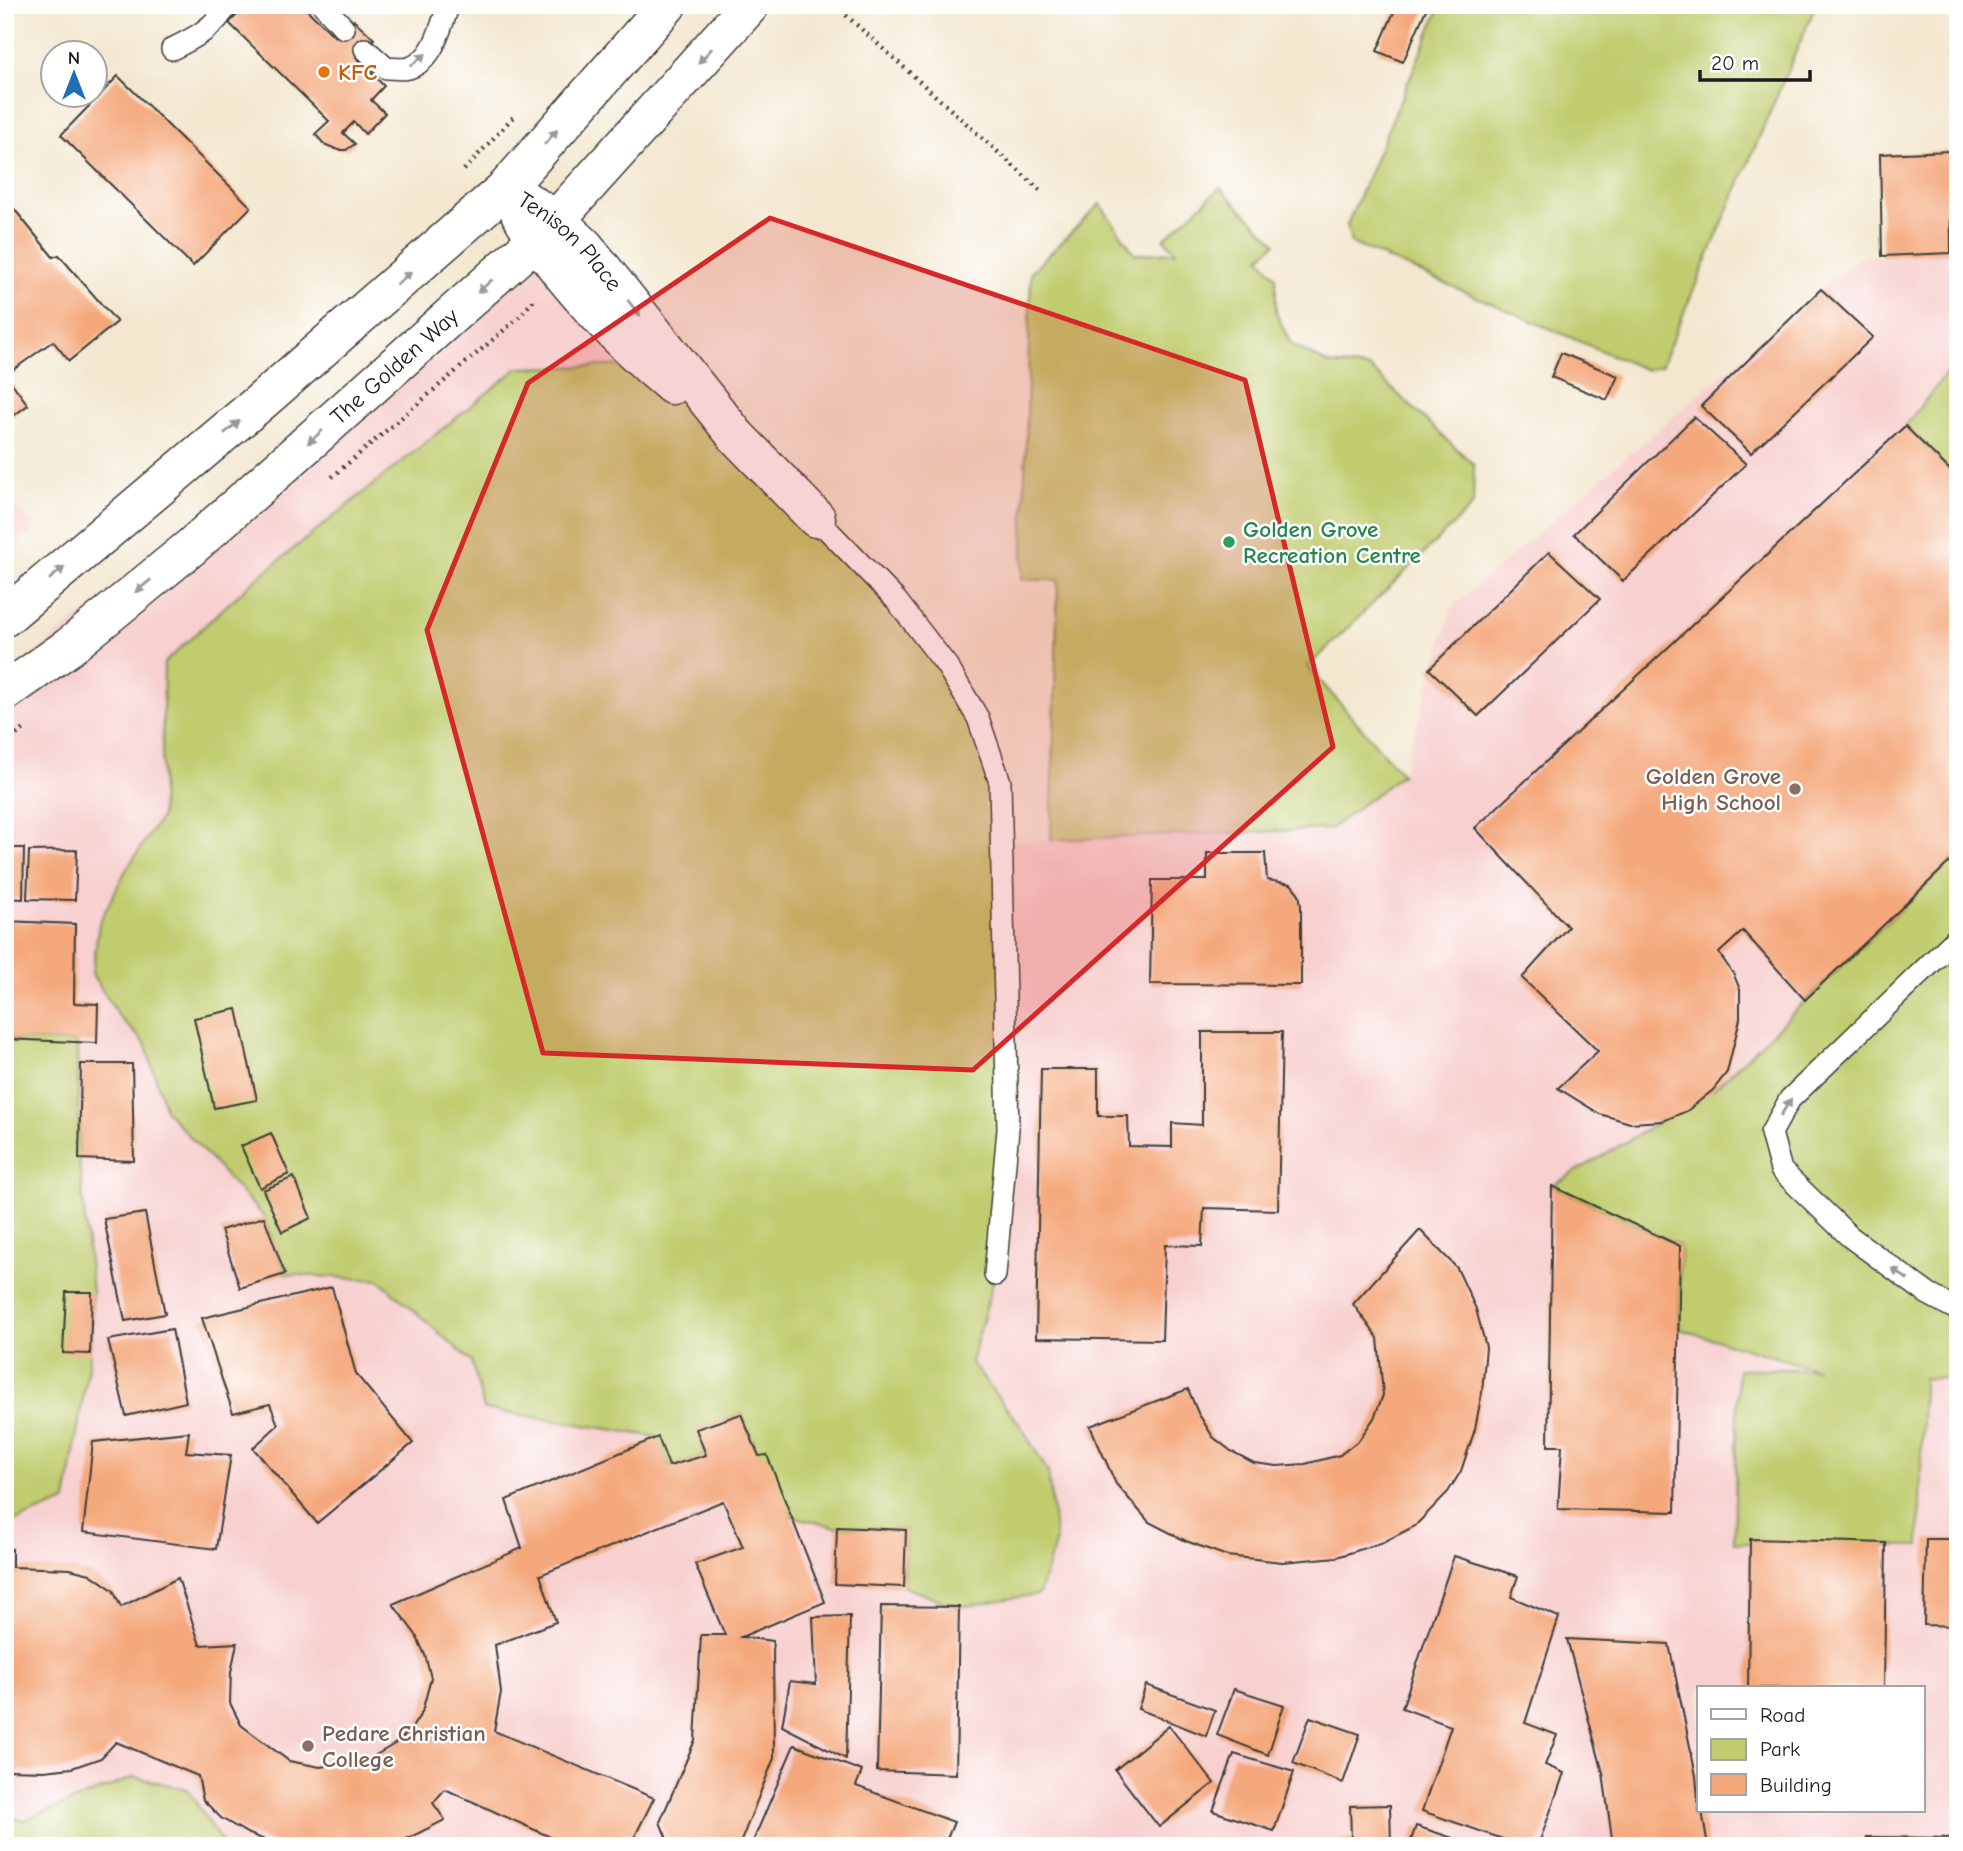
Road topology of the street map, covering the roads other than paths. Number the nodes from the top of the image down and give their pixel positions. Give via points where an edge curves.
1 (227, 5) edge
2 (323, 5) edge
3 (667, 5) edge
4 (750, 5) edge
5 (448, 7) edge
6 (344, 28) dead end
7 (172, 49) dead end
8 (365, 49) dead end
9 (506, 188) junction
10 (546, 230) junction
11 (816, 518) joint
12 (5, 617) edge
13 (5, 692) edge
14 (1958, 937) edge
15 (995, 1275) dead end
16 (1958, 1310) edge

1 - 7 lane via 203,33
2 - 6 lane
9 -> 3 main road
4 -> 10 main road, The Golden Way
8 -> 5 lane via 386,68 408,68 434,46
9 - 10 main road, Tenison Place
12 -> 9 main road
10 - 11 main road, Tenison Place via 585,247 736,436
10 -> 13 main road, The Golden Way via 190,548 69,647
11 - 15 lane via 895,600 947,666 978,718 1000,782 1008,1129
16 -> 14 lane via 1928,1294 1849,1236 1781,1170 1770,1133 1790,1099

